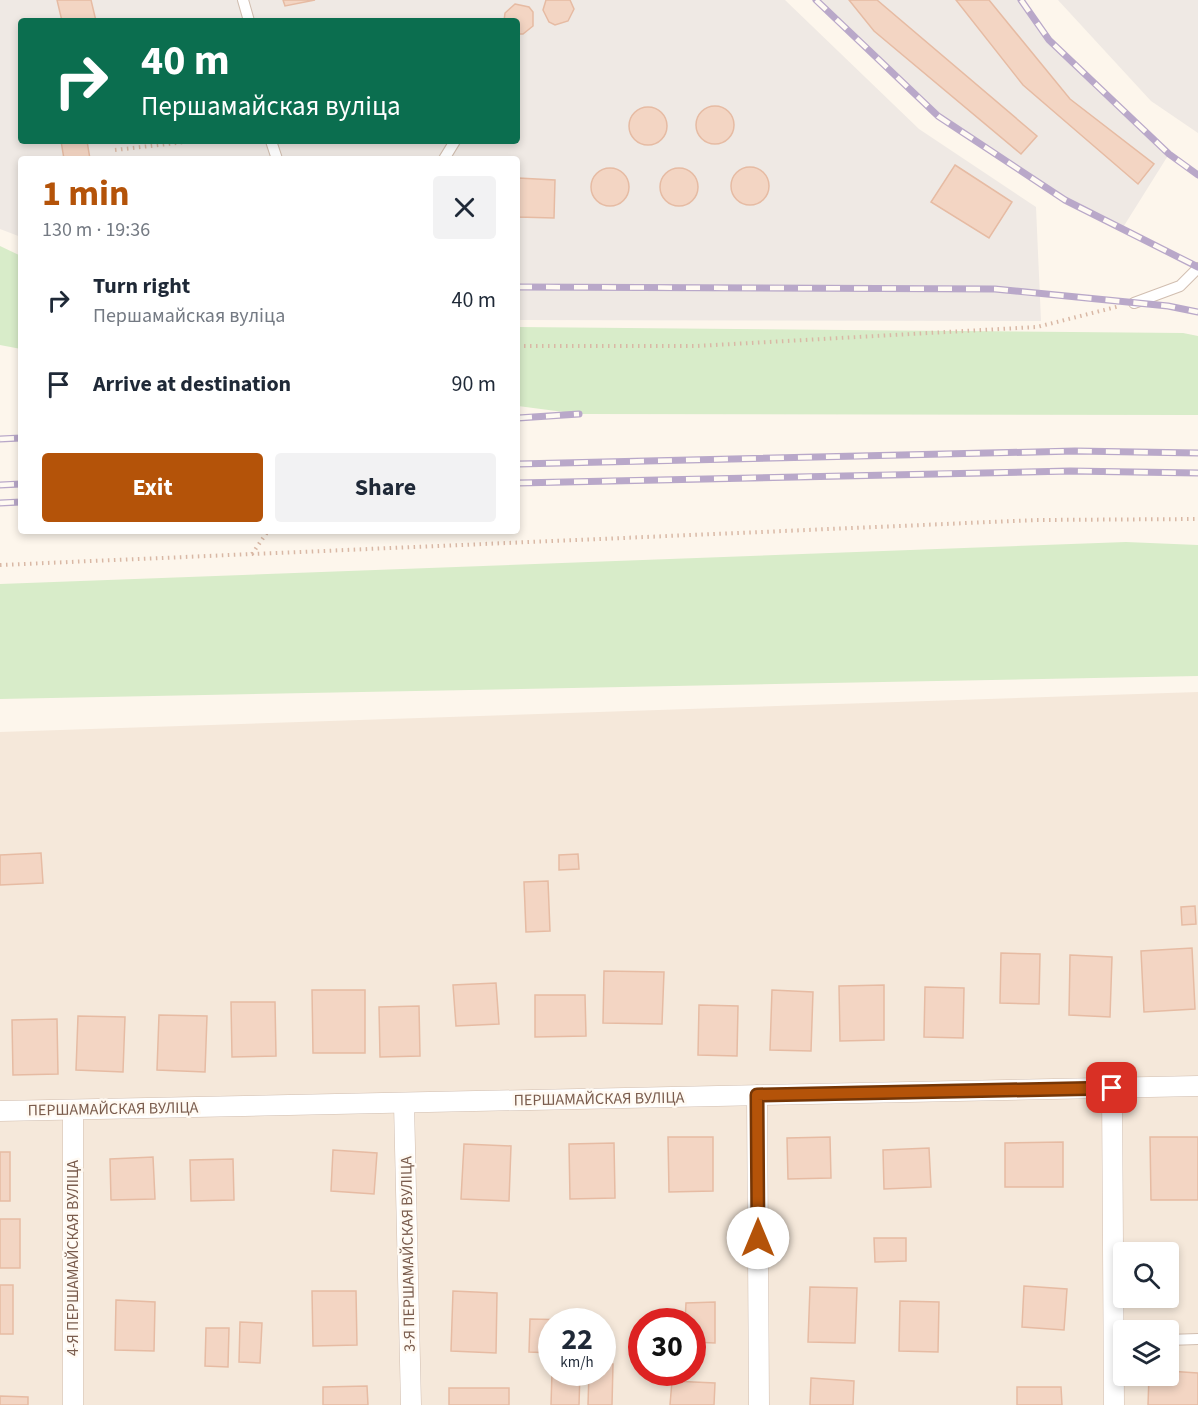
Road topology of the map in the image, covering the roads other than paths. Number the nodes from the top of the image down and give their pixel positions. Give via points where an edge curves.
1 (243, 0) edge
2 (248, 18) edge
3 (1198, 268) edge
4 (1134, 303) road end
5 (1198, 1086) edge
6 (1112, 1088) junction
7 (757, 1095) junction
8 (404, 1104) junction
9 (0, 1111) edge
10 (72, 1111) junction
11 (1118, 1320) edge
12 (1198, 1339) edge
13 (1179, 1340) edge
14 (1115, 1386) edge
15 (73, 1405) edge
16 (411, 1405) edge
17 (759, 1405) edge
18 (1114, 1405) edge

1 - 2 lane
3 - 4 lane via 1180,286
5 - 6 street, ПЕРШАМАЙСКАЯ ВУЛІЦА
6 - 7 street, ПЕРШАМАЙСКАЯ ВУЛІЦА
6 - 11 street
7 - 8 street, ПЕРШАМАЙСКАЯ ВУЛІЦА
7 - 17 street
8 - 10 street, ПЕРШАМАЙСКАЯ ВУЛІЦА
8 - 16 street, 3-Я ПЕРШАМАЙСКАЯ ВУЛІЦА
9 - 10 street, ПЕРШАМАЙСКАЯ ВУЛІЦА
10 - 15 street, 4-Я ПЕРШАМАЙСКАЯ ВУЛІЦА
12 - 13 lane
14 - 18 street

